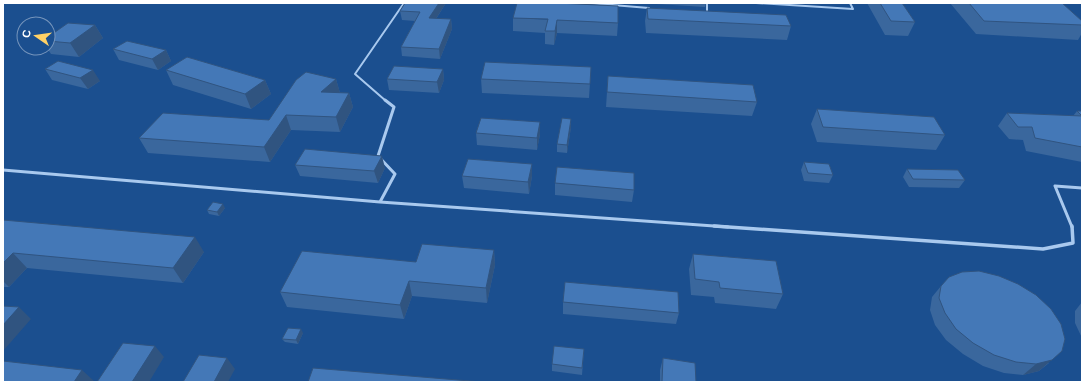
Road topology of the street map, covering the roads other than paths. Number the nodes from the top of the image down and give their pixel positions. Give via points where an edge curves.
1 (404, 3) edge
2 (588, 3) edge
3 (707, 3) edge
4 (756, 3) edge
5 (850, 3) edge
6 (652, 8) edge
7 (700, 12) edge
8 (3, 170) edge
9 (1082, 188) edge
10 (380, 202) junction

1 - 10 lane via 355,74 394,107 378,156 395,174
2 - 6 lane
3 - 7 lane via 708,12
4 - 5 lane via 853,9
8 - 10 lane
9 - 10 lane via 1055,186 1072,224 1073,243 1043,249

